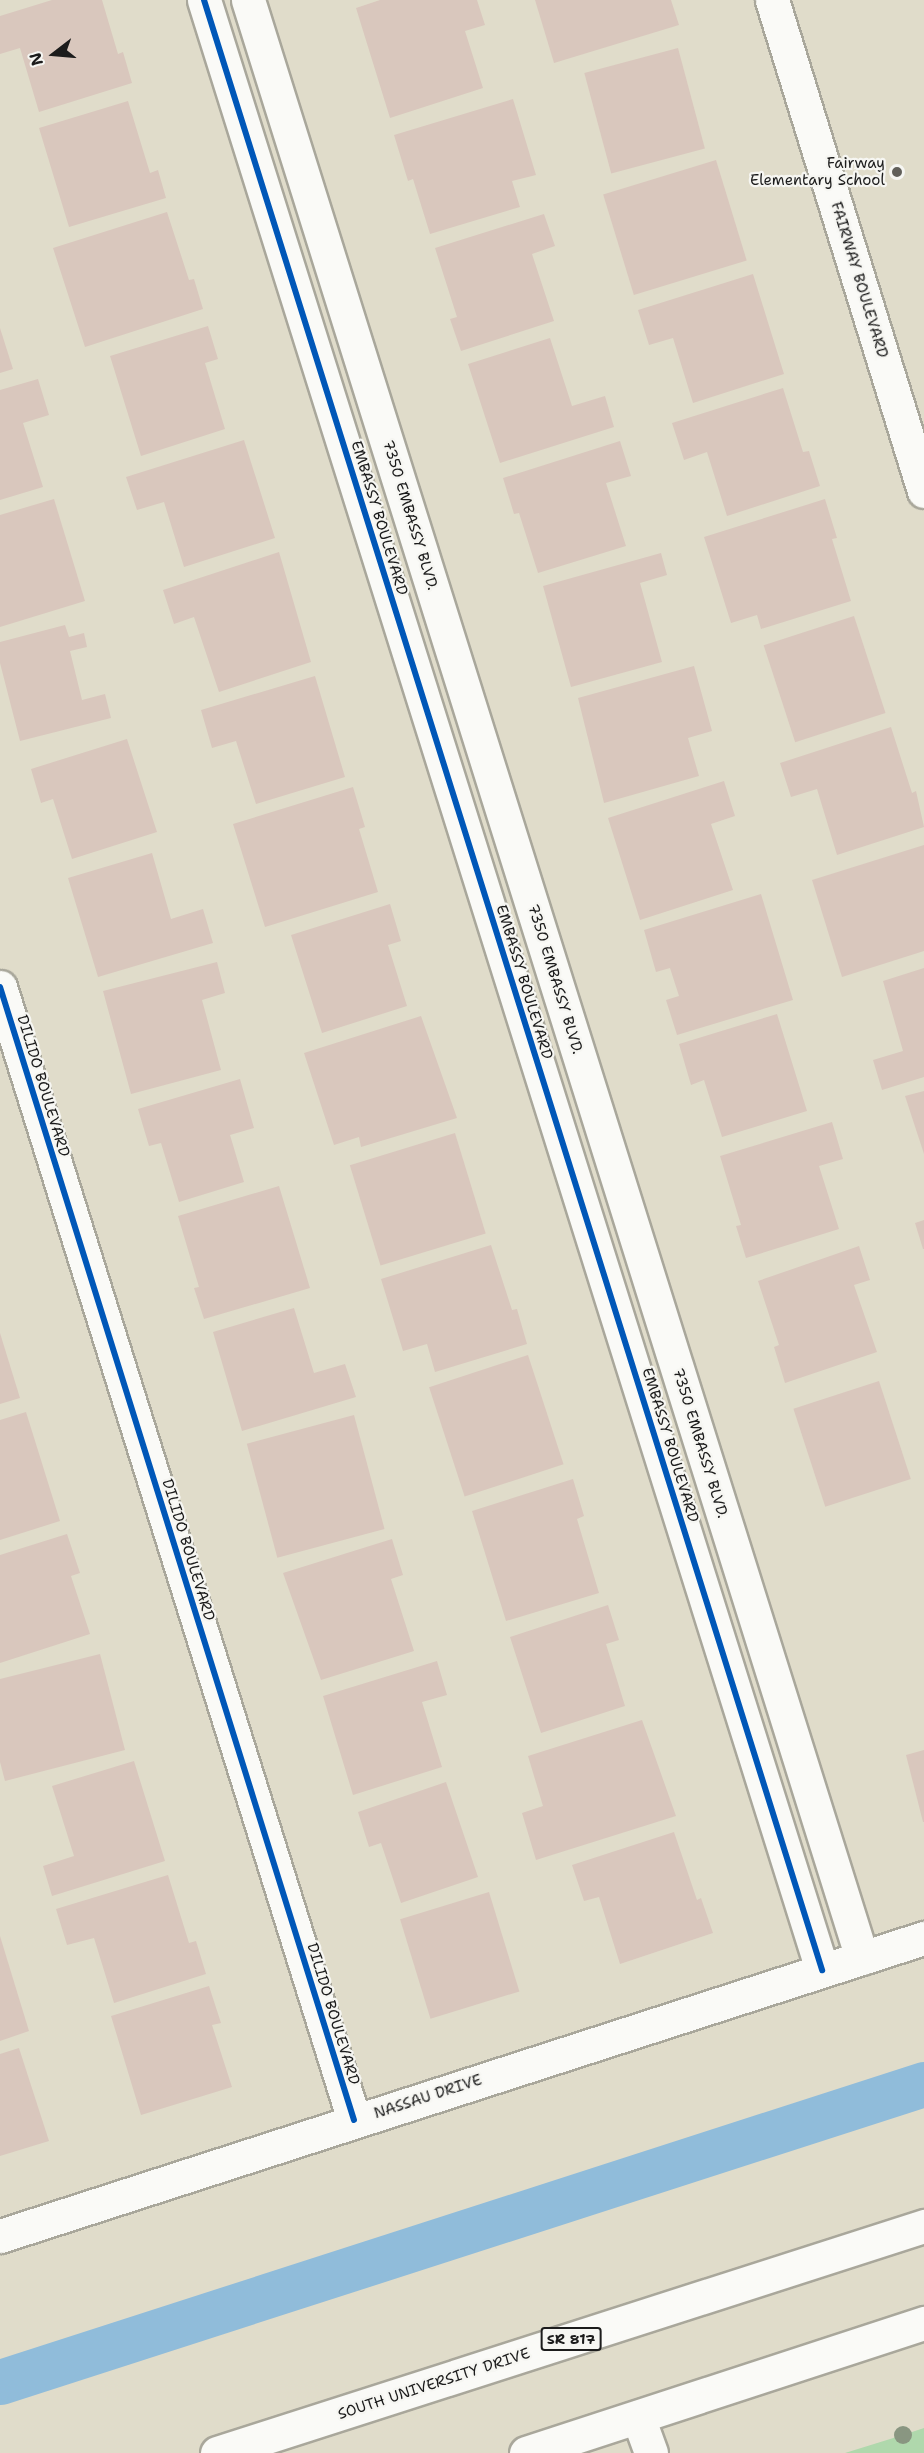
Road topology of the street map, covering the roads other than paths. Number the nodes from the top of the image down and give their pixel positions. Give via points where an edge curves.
1 (204, 0) edge
2 (248, 0) edge
3 (772, 0) edge
4 (924, 491) edge
5 (0, 987) edge
6 (924, 1938) edge
7 (862, 1958) junction
8 (822, 1970) junction
9 (354, 2120) junction
10 (924, 2226) edge
11 (0, 2236) edge
12 (924, 2324) edge
13 (638, 2417) junction
14 (217, 2453) edge
15 (526, 2453) edge
16 (651, 2453) edge

1 - 8 street, EMBASSY BOULEVARD
2 - 7 street, 7350 EMBASSY BLVD.
3 - 4 street, FAIRWAY BOULEVARD
5 - 9 street, DILIDO BOULEVARD
6 - 7 street, NASSAU DRIVE
7 - 8 street, NASSAU DRIVE
8 - 9 street, NASSAU DRIVE
9 - 11 street, NASSAU DRIVE
10 - 14 street, SOUTH UNIVERSITY DRIVE / SR 817
12 - 13 street
13 - 15 street
13 - 16 street

